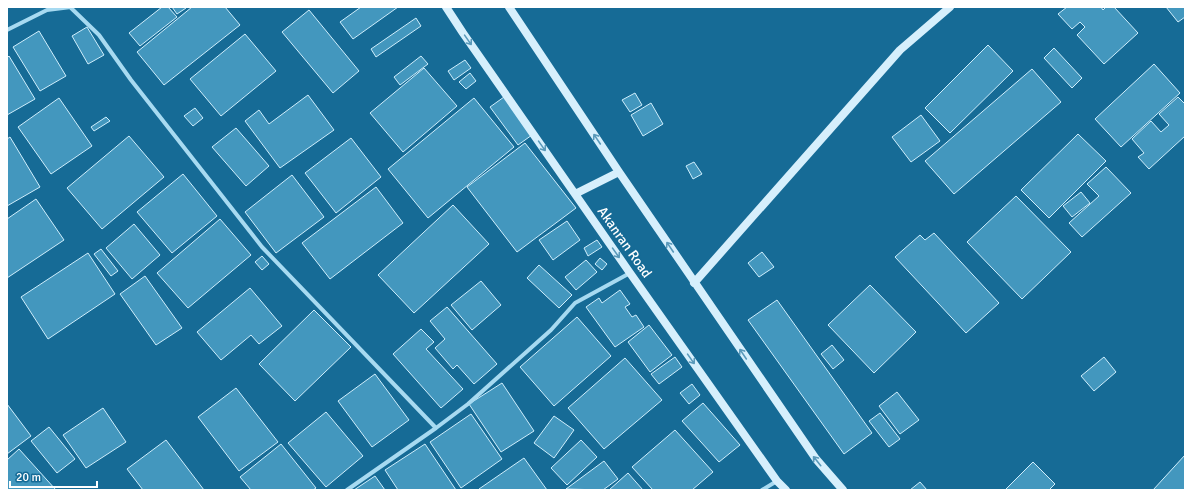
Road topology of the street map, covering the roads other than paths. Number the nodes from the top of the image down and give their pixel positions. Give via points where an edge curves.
1 (70, 7) edge
2 (446, 7) edge
3 (509, 7) edge
4 (950, 7) edge
5 (7, 30) edge
6 (619, 172) junction
7 (575, 194) junction
8 (630, 273) junction
9 (694, 283) junction
10 (436, 428) junction
11 (777, 481) junction
12 (347, 490) edge
13 (762, 490) edge
14 (786, 490) edge
15 (843, 490) edge

1 - 5 street via 47,10
1 - 10 street via 99,35 131,80 262,247
2 -> 7 main road, Akanran Road
6 -> 3 main road
4 - 9 main road via 900,50
6 - 7 main road
9 -> 6 main road
7 -> 8 main road, Akanran Road
8 - 10 street via 575,303 551,330 468,404
8 -> 11 main road, Akanran Road
15 -> 9 main road via 816,459
10 - 12 street
11 - 13 street
11 - 14 main road, Akanran Road

